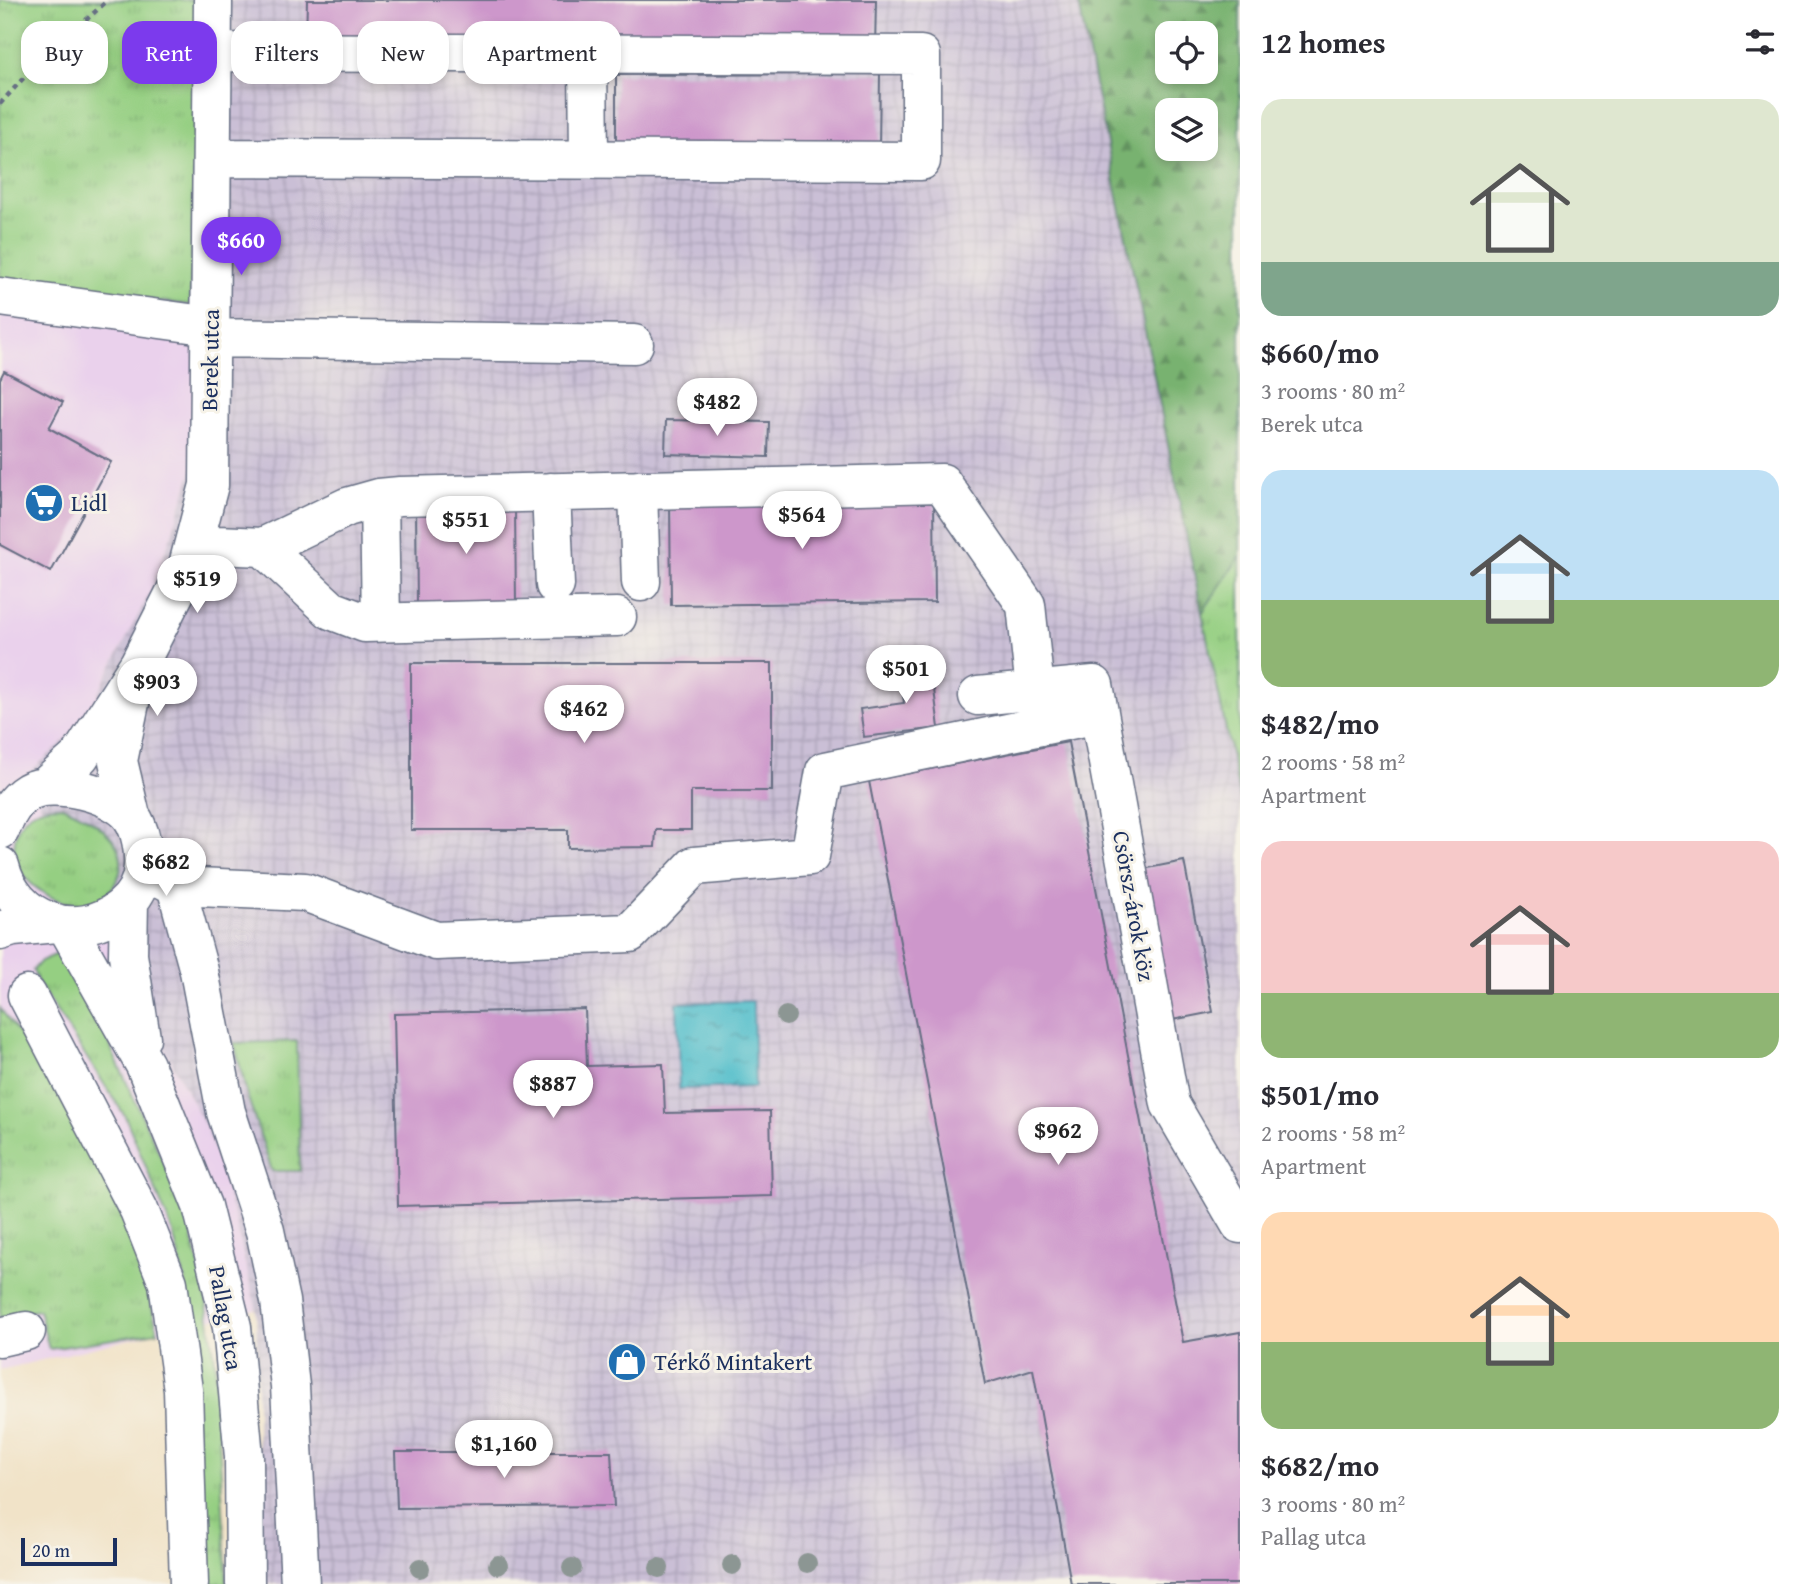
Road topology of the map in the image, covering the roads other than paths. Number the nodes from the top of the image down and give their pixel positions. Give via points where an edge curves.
1 (213, 0) edge
2 (213, 21) edge
3 (217, 52) edge
4 (463, 53) edge
5 (621, 54) edge
6 (213, 84) edge
7 (588, 84) edge
8 (212, 158) junction
9 (589, 159) junction
10 (0, 296) edge
11 (211, 332) junction
12 (634, 344) dead end
13 (638, 490) junction
14 (551, 492) junction
15 (379, 498) junction
16 (194, 544) junction
17 (263, 547) junction
18 (641, 582) dead end
19 (555, 585) dead end
20 (617, 617) dead end
21 (382, 622) junction
22 (139, 664) junction
23 (1035, 690) junction
24 (978, 696) dead end
25 (1099, 714) junction
26 (45, 787) junction
27 (4, 814) edge
28 (131, 816) junction
29 (0, 866) edge
30 (136, 885) junction
31 (176, 887) junction
32 (62, 924) junction
33 (0, 931) edge
34 (27, 995) dead end
35 (145, 1065) junction
36 (1240, 1224) edge
37 (189, 1584) edge
38 (245, 1584) edge
39 (300, 1584) edge

1 - 2 street, Berek utca
3 - 4 street
5 - 9 street via 921,55 921,161
6 - 8 street, Berek utca
7 - 9 street
8 - 9 street
8 - 11 street, Berek utca
10 - 11 street
11 - 12 street
11 - 16 street, Berek utca via 209,485
13 - 14 street
13 - 18 street
13 - 23 street via 942,483 1026,605
14 - 15 street
14 - 19 street
15 - 17 street via 347,507
15 - 21 street
16 - 17 street
16 - 22 street, Berek utca via 187,569
17 - 21 street via 331,610 365,623
20 - 21 street
22 - 26 street, Berek utca via 80,756
22 - 28 street, Berek utca via 118,761
23 - 24 street, Csörsz-árok köz
23 - 25 street, Csörsz-árok köz via 1094,685
25 - 31 street via 825,771 810,856 694,866 630,933 436,941 305,891
25 - 36 street, Csörsz-árok köz via 1170,1104
26 - 27 street, Berek utca via 28,792
26 - 28 street via 107,797
28 - 30 street, Berek utca via 142,841
29 - 32 street via 16,899 34,915
30 - 31 street
30 - 32 street via 111,916 89,924
30 - 35 street, Pallag utca via 128,956
31 - 39 street via 199,971 226,1112 265,1231 281,1301
32 - 33 street
32 - 35 street, Pallag utca
34 - 37 street via 139,1210 168,1283 183,1390
35 - 38 street, Pallag utca via 202,1206 232,1327 244,1457

